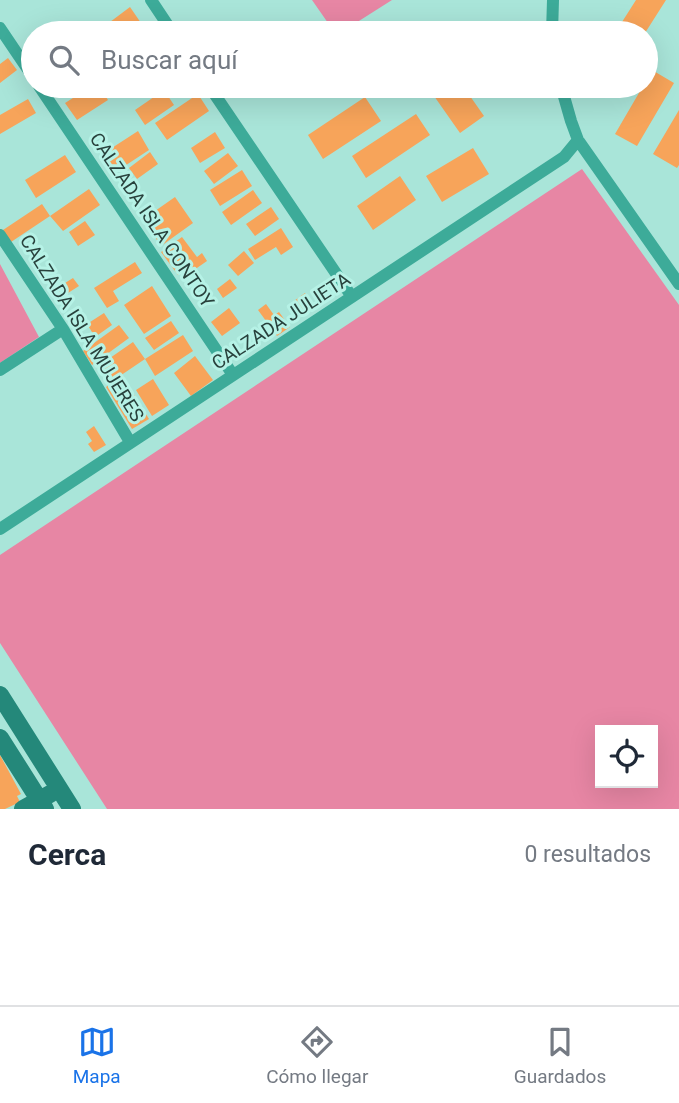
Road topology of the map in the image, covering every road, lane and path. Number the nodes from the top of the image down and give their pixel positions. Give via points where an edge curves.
1 (150, 0) edge
2 (554, 0) edge
3 (165, 21) edge
4 (553, 21) edge
5 (0, 28) edge
6 (21, 60) edge
7 (47, 98) edge
8 (217, 98) edge
9 (564, 98) edge
10 (578, 140) junction
11 (0, 235) edge
12 (679, 284) edge
13 (352, 297) junction
14 (63, 329) junction
15 (0, 370) edge
16 (233, 375) junction
17 (130, 442) junction
18 (0, 529) edge
19 (0, 695) edge
20 (0, 738) edge
21 (59, 789) junction
22 (43, 804) edge
23 (68, 808) edge
24 (23, 809) edge

1 - 3 street
2 - 4 street
5 - 6 street
7 - 16 street, CALZADA ISLA CONTOY
8 - 13 street
9 - 10 street
10 - 12 street
10 - 13 street, CALZADA JULIETA via 565,158
11 - 14 street, CALZADA ISLA MUJERES
13 - 16 street, CALZADA JULIETA
14 - 15 street
14 - 17 street, CALZADA ISLA MUJERES
16 - 17 street, CALZADA JULIETA
17 - 18 street, CALZADA JULIETA
19 - 21 main road
20 - 22 main road
21 - 22 main road
21 - 23 main road
22 - 24 main road

